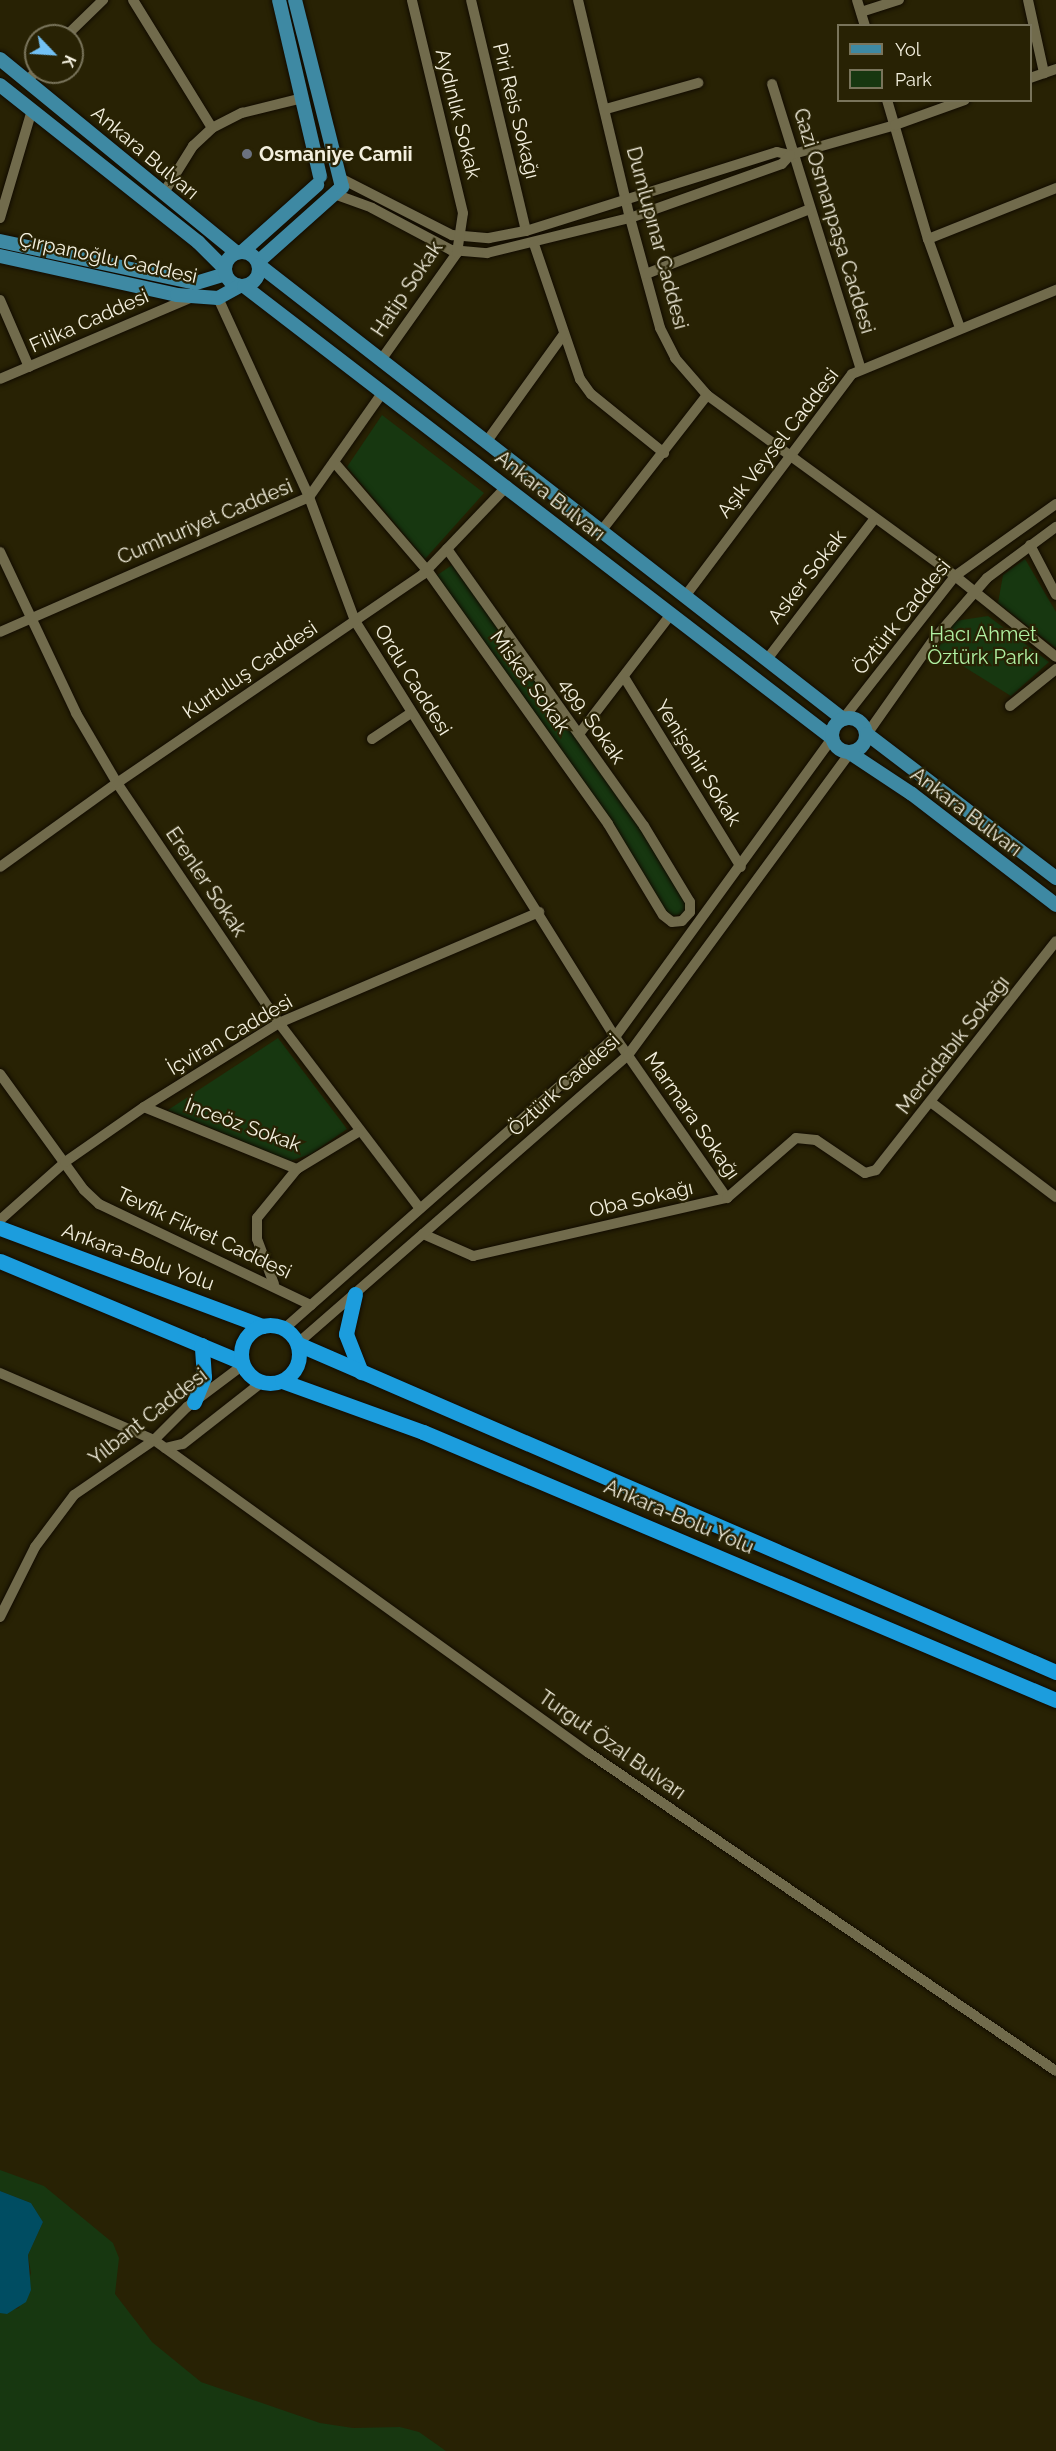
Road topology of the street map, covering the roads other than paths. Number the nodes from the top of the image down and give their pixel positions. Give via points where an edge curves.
1 (103, 0) edge
2 (133, 0) edge
3 (279, 0) edge
4 (295, 0) edge
5 (411, 0) edge
6 (471, 0) edge
7 (578, 0) edge
8 (857, 0) edge
9 (899, 0) edge
10 (1028, 0) edge
11 (861, 12) junction
12 (78, 24) edge
13 (864, 24) edge
14 (0, 59) edge
15 (1056, 69) edge
16 (24, 72) edge
17 (1044, 73) junction
18 (1032, 77) edge
19 (698, 83) dead end
20 (41, 84) edge
21 (772, 84) dead end
22 (0, 86) edge
23 (303, 98) junction
24 (888, 102) edge
25 (959, 102) edge
26 (606, 109) junction
27 (32, 110) junction
28 (895, 125) junction
29 (212, 128) junction
30 (791, 154) junction
31 (338, 176) junction
32 (318, 181) junction
33 (4, 187) edge
34 (1056, 188) edge
35 (163, 194) junction
36 (333, 196) junction
37 (627, 200) junction
38 (810, 209) junction
39 (0, 218) edge
40 (630, 218) junction
41 (526, 231) junction
42 (461, 238) junction
43 (928, 239) junction
44 (0, 241) edge
45 (534, 244) junction
46 (239, 252) junction
47 (457, 253) junction
48 (0, 256) edge
49 (258, 263) junction
50 (226, 271) junction
51 (646, 274) junction
52 (242, 286) junction
53 (1056, 290) edge
54 (194, 297) junction
55 (218, 298) junction
56 (0, 300) edge
57 (960, 328) junction
58 (564, 334) junction
59 (381, 360) junction
60 (29, 367) junction
61 (861, 369) junction
62 (0, 379) edge
63 (382, 393) junction
64 (707, 395) junction
65 (487, 441) junction
66 (663, 453) junction
67 (789, 453) junction
68 (334, 462) junction
69 (507, 486) junction
70 (309, 497) junction
71 (1056, 504) edge
72 (875, 518) junction
73 (1056, 527) edge
74 (602, 530) junction
75 (1030, 545) junction
76 (447, 549) junction
77 (0, 552) edge
78 (427, 570) junction
79 (955, 576) junction
80 (974, 592) junction
81 (686, 595) junction
82 (1056, 595) edge
83 (671, 615) junction
84 (29, 618) junction
85 (355, 621) junction
86 (0, 632) edge
87 (1056, 657) edge
88 (768, 658) junction
89 (1056, 669) edge
90 (624, 677) junction
91 (1010, 706) dead end
92 (411, 713) junction
93 (843, 719) junction
94 (867, 734) junction
95 (579, 735) junction
96 (832, 738) junction
97 (372, 739) dead end
98 (850, 753) junction
99 (117, 783) junction
100 (0, 867) edge
101 (741, 867) junction
102 (1056, 878) edge
103 (1056, 905) edge
104 (539, 912) junction
105 (685, 919) joint
106 (1056, 941) edge
107 (279, 1023) junction
108 (615, 1037) junction
109 (628, 1054) junction
110 (0, 1074) edge
111 (932, 1103) junction
112 (144, 1107) junction
113 (358, 1132) junction
114 (796, 1138) joint
115 (65, 1162) junction
116 (297, 1169) junction
117 (1056, 1197) edge
118 (727, 1198) junction
119 (420, 1209) junction
120 (0, 1220) edge
121 (0, 1228) edge
122 (423, 1234) junction
123 (0, 1261) edge
124 (274, 1284) junction
125 (355, 1294) junction
126 (311, 1305) junction
127 (262, 1326) junction
128 (285, 1328) junction
129 (298, 1343) junction
130 (202, 1345) junction
131 (243, 1364) junction
132 (361, 1372) junction
133 (0, 1373) edge
134 (282, 1381) junction
135 (262, 1382) junction
136 (194, 1402) junction
137 (154, 1440) junction
138 (165, 1448) junction
139 (0, 1617) edge
140 (1056, 1672) edge
141 (1056, 1700) edge
142 (1056, 2071) edge

1 - 12 street
2 - 29 street
3 - 23 main road
4 - 31 main road
5 - 42 street, Aydınlık Sokak via 462,204
6 - 41 street, Piri Reis Sokağı
7 - 26 street, Dumlupınar Caddesi
8 - 11 street
9 - 11 street
10 - 17 street
11 - 13 street
14 - 16 main road, Ankara Bulvarı
15 - 17 street
17 - 18 street
19 - 26 street
20 - 35 main road, Ankara Bulvarı
21 - 30 street, Gazi Osmanpaşa Caddesi
22 - 27 main road, Ankara Bulvarı
23 - 29 street via 242,113
23 - 32 main road
24 - 28 street
25 - 28 street
26 - 37 street, Dumlupınar Caddesi
27 - 33 street
27 - 50 main road, Ankara Bulvarı via 198,242
28 - 30 street
28 - 43 street
29 - 35 street via 194,146
30 - 37 street via 777,152
30 - 38 street, Gazi Osmanpaşa Caddesi
30 - 40 street via 782,164
31 - 32 main road via 328,172
31 - 36 main road via 342,187
31 - 42 street
32 - 36 main road via 320,193
32 - 46 main road
33 - 39 street
34 - 43 street
35 - 46 main road, Ankara Bulvarı
36 - 47 street via 372,207
36 - 49 main road
37 - 40 street, Dumlupınar Caddesi
37 - 41 street
38 - 51 street
38 - 61 street, Gazi Osmanpaşa Caddesi
40 - 45 street
40 - 51 street, Dumlupınar Caddesi
41 - 42 street
42 - 47 street, Hatip Sokak
43 - 57 street
44 - 50 main road, Çırpanoğlu Caddesi via 196,284
45 - 47 street via 487,253
45 - 58 street
46 - 49 main road, Ankara Bulvarı
46 - 50 main road via 229,259
47 - 59 street, Hatip Sokak
48 - 54 main road, Çırpanoğlu Caddesi
49 - 52 main road via 255,280
49 - 59 main road, Ankara Bulvarı
50 - 52 main road, Ankara Bulvarı
51 - 64 street, Dumlupınar Caddesi via 668,347
52 - 55 main road, Çırpanoğlu Caddesi
52 - 63 main road, Ankara Bulvarı
53 - 57 street, Aşık Veysel Caddesi
54 - 55 main road, Çırpanoğlu Caddesi
54 - 60 street, Filika Caddesi
55 - 70 street, Ordu Caddesi
56 - 60 street
57 - 61 street, Aşık Veysel Caddesi
58 - 65 street
58 - 66 street via 580,379 591,394
59 - 65 main road, Ankara Bulvarı
60 - 62 street, Filika Caddesi
61 - 67 street, Aşık Veysel Caddesi via 846,380
63 - 68 street, Cumhuriyet Caddesi
63 - 69 main road, Ankara Bulvarı
64 - 66 street
64 - 67 street, Dumlupınar Caddesi
65 - 74 main road, Ankara Bulvarı
66 - 74 street
67 - 72 street, Dumlupınar Caddesi
67 - 81 street, Aşık Veysel Caddesi
68 - 70 street, Cumhuriyet Caddesi
68 - 78 street, Misket Sokak
69 - 76 street, Kurtuluş Caddesi
69 - 83 main road, Ankara Bulvarı
70 - 84 street, Cumhuriyet Caddesi
70 - 85 street, Ordu Caddesi
71 - 79 street, Öztürk Caddesi
72 - 79 street, Dumlupınar Caddesi
72 - 88 street, Asker Sokak
73 - 75 street, Öztürk Caddesi
74 - 81 main road, Ankara Bulvarı
75 - 80 street, Öztürk Caddesi
75 - 82 street
76 - 78 street, Kurtuluş Caddesi
76 - 95 street, 499. Sokak
77 - 84 street, Erenler Sokak
78 - 85 street, Kurtuluş Caddesi
78 - 105 street, Misket Sokak via 608,825 663,915 672,922
79 - 80 street, Dumlupınar Caddesi
79 - 93 street, Öztürk Caddesi
80 - 87 street, Dumlupınar Caddesi
80 - 94 street, Öztürk Caddesi via 934,639
81 - 88 main road, Ankara Bulvarı
83 - 90 street
83 - 96 main road, Ankara Bulvarı
84 - 86 street, Cumhuriyet Caddesi
84 - 99 street, Erenler Sokak
85 - 92 street, Ordu Caddesi
85 - 99 street, Kurtuluş Caddesi
88 - 93 main road, Ankara Bulvarı
89 - 91 street
90 - 95 street
90 - 101 street, Yenişehir Sokak
92 - 97 street
92 - 104 street, Ordu Caddesi
93 - 94 main road, Ankara Bulvarı via 860,722
93 - 96 main road via 833,729
94 - 98 main road via 862,747
94 - 102 main road, Ankara Bulvarı
95 - 105 street, 499. Sokak via 684,889 691,906
96 - 98 main road, Ankara Bulvarı via 836,747
96 - 101 street, Öztürk Caddesi
98 - 103 main road, Ankara Bulvarı via 912,794
98 - 109 street, Öztürk Caddesi
99 - 100 street, Kurtuluş Caddesi
99 - 107 street, Erenler Sokak
101 - 108 street, Öztürk Caddesi
104 - 107 street, İçviran Caddesi
104 - 108 street, Ordu Caddesi
106 - 111 street, Mercidabık Sokağı
107 - 112 street, İçviran Caddesi
107 - 113 street, Erenler Sokak
108 - 109 street, Ordu Caddesi
108 - 119 street, Öztürk Caddesi
109 - 118 street, Marmara Sokağı
109 - 122 street, Öztürk Caddesi
110 - 115 street, Tevfik Fikret Caddesi
111 - 114 street, Mercidabık Sokağı via 876,1170 865,1173 816,1140
111 - 117 street
112 - 115 street, İçviran Caddesi
112 - 116 street, İnceöz Sokak
113 - 116 street, İnceöz Sokak
113 - 119 street, Erenler Sokak
114 - 118 street, Oba Sokağı
115 - 120 street, İçviran Caddesi
115 - 124 street, Tevfik Fikret Caddesi via 84,1190 117,1215
116 - 124 street via 257,1218 257,1239
118 - 122 street, Oba Sokağı via 473,1256
119 - 126 street, Öztürk Caddesi
121 - 127 highway, Ankara-Bolu Yolu
122 - 125 street, Öztürk Caddesi
123 - 130 highway
124 - 126 street, Tevfik Fikret Caddesi
125 - 129 street, Öztürk Caddesi
125 - 132 highway via 346,1334
126 - 128 street, Öztürk Caddesi
127 - 128 highway
127 - 131 highway via 244,1340
128 - 129 highway
129 - 132 highway, Ankara-Bolu Yolu
129 - 134 highway via 297,1365
130 - 131 highway
130 - 136 highway via 204,1377
131 - 135 highway
131 - 136 street, Yılbant Caddesi
132 - 140 highway, Ankara-Bolu Yolu
133 - 137 street, Turgut Özal Bulvarı
134 - 135 highway
134 - 141 highway, Ankara-Bolu Yolu via 423,1432
135 - 138 street, Yılbant Caddesi via 183,1444
136 - 137 street, Yılbant Caddesi
137 - 138 street, Turgut Özal Bulvarı
137 - 139 street, Yılbant Caddesi via 74,1495 35,1547
138 - 142 street, Turgut Özal Bulvarı via 589,1753

